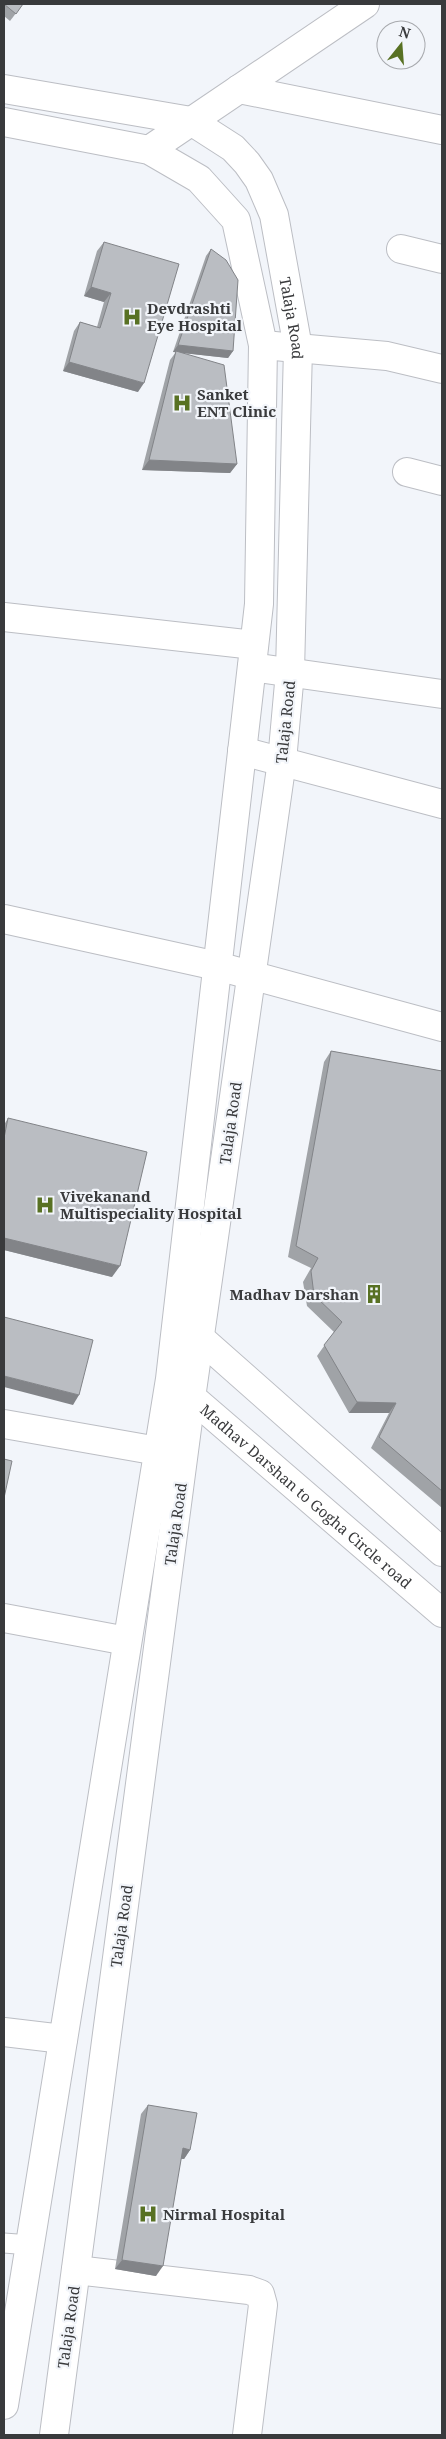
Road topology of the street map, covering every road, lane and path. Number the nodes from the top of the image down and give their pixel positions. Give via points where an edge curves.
1 (365, 4) edge
2 (4, 89) edge
3 (239, 89) junction
4 (191, 121) junction
5 (4, 122) edge
6 (442, 130) edge
7 (149, 150) junction
8 (259, 180) junction
9 (226, 208) junction
10 (402, 249) dead end
11 (442, 259) edge
12 (262, 346) junction
13 (298, 348) junction
14 (442, 369) edge
15 (407, 472) dead end
16 (442, 481) edge
17 (4, 617) edge
18 (253, 656) junction
19 (290, 672) junction
20 (442, 694) edge
21 (242, 750) junction
22 (282, 761) junction
23 (442, 804) edge
24 (4, 919) edge
25 (217, 966) junction
26 (251, 975) junction
27 (442, 1027) edge
28 (176, 1323) junction
29 (200, 1338) junction
30 (170, 1380) junction
31 (192, 1398) junction
32 (4, 1424) edge
33 (158, 1451) junction
34 (442, 1552) edge
35 (442, 1613) edge
36 (4, 1618) edge
37 (128, 1641) junction
38 (4, 2032) edge
39 (63, 2039) junction
40 (17, 2244) edge
41 (76, 2270) junction
42 (4, 2406) edge
43 (54, 2435) edge
44 (247, 2435) edge

1 - 3 main road
2 - 4 main road, Talaja Road
3 - 4 main road
3 - 6 main road
4 - 7 main road
4 - 8 main road, Talaja Road via 233,148
5 - 7 main road, Talaja Road
7 - 9 main road, Talaja Road via 198,179
8 - 9 main road
8 - 13 main road, Talaja Road via 274,215
9 - 12 main road, Talaja Road via 236,220
10 - 11 main road
12 - 13 main road
12 - 18 main road, Talaja Road via 259,604
13 - 14 main road via 387,356
13 - 19 main road, Talaja Road
15 - 16 main road
17 - 18 main road
18 - 19 main road
18 - 21 main road, Talaja Road
19 - 20 main road
19 - 22 main road, Talaja Road
21 - 22 main road
21 - 25 main road, Talaja Road
22 - 23 main road
22 - 26 main road, Talaja Road
24 - 25 main road
25 - 26 main road
25 - 28 main road, Talaja Road
26 - 27 main road
26 - 29 main road, Talaja Road
28 - 29 main road
28 - 30 main road, Talaja Road
29 - 31 main road, Talaja Road
29 - 34 main road
30 - 31 main road, Madhav Darshan to Gogha Circle road
30 - 33 main road, Talaja Road
31 - 35 main road, Madhav Darshan to Gogha Circle road
31 - 41 main road, Talaja Road
32 - 33 main road
33 - 37 main road, Talaja Road
36 - 37 main road
37 - 39 main road, Talaja Road
38 - 39 main road
39 - 40 main road, Talaja Road
40 - 42 main road, Talaja Road
41 - 43 main road, Talaja Road
41 - 44 main road via 249,2290 260,2294 263,2305

